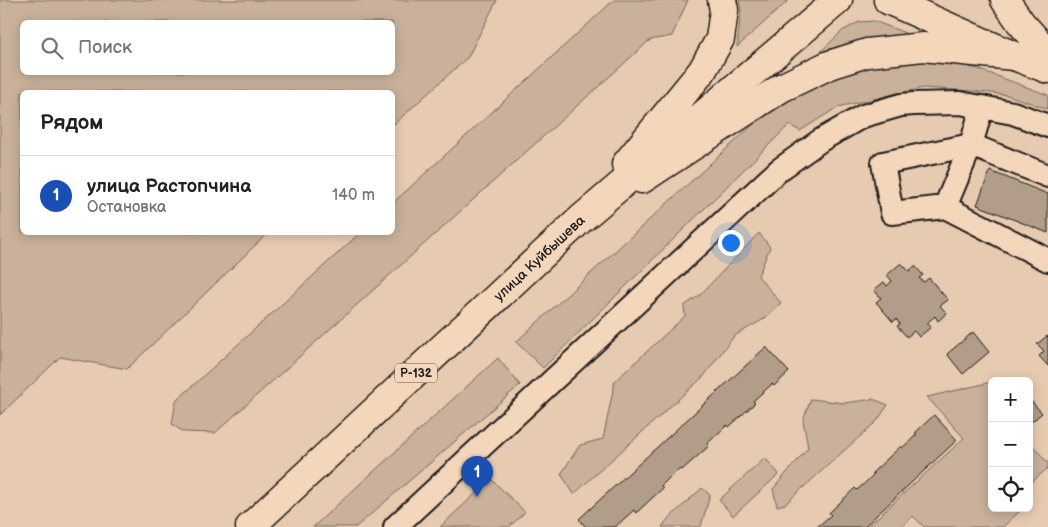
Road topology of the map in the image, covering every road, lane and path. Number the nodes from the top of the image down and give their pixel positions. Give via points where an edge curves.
1 (722, 0) edge
2 (838, 0) edge
3 (888, 0) edge
4 (1004, 0) edge
5 (1048, 53) edge
6 (1014, 56) junction
7 (1048, 69) edge
8 (982, 107) junction
9 (1048, 126) edge
10 (971, 145) junction
11 (1048, 176) edge
12 (945, 206) junction
13 (581, 219) junction
14 (1048, 260) edge
15 (250, 527) edge
16 (395, 527) edge

1 - 13 main road, Р-132 via 724,10 720,39 702,71
2 - 13 main road, улица Куйбышева / Р-132
3 - 6 main road
4 - 5 main road
6 - 7 main road
6 - 13 main road via 923,47 867,53 830,65 781,88
8 - 9 street via 1013,112
8 - 10 street
8 - 16 street via 960,103 914,104 863,116 779,170
10 - 11 street
10 - 12 street
10 - 12 street via 883,163 892,213
12 - 14 street
13 - 15 main road, улица Куйбышева / Р-132

